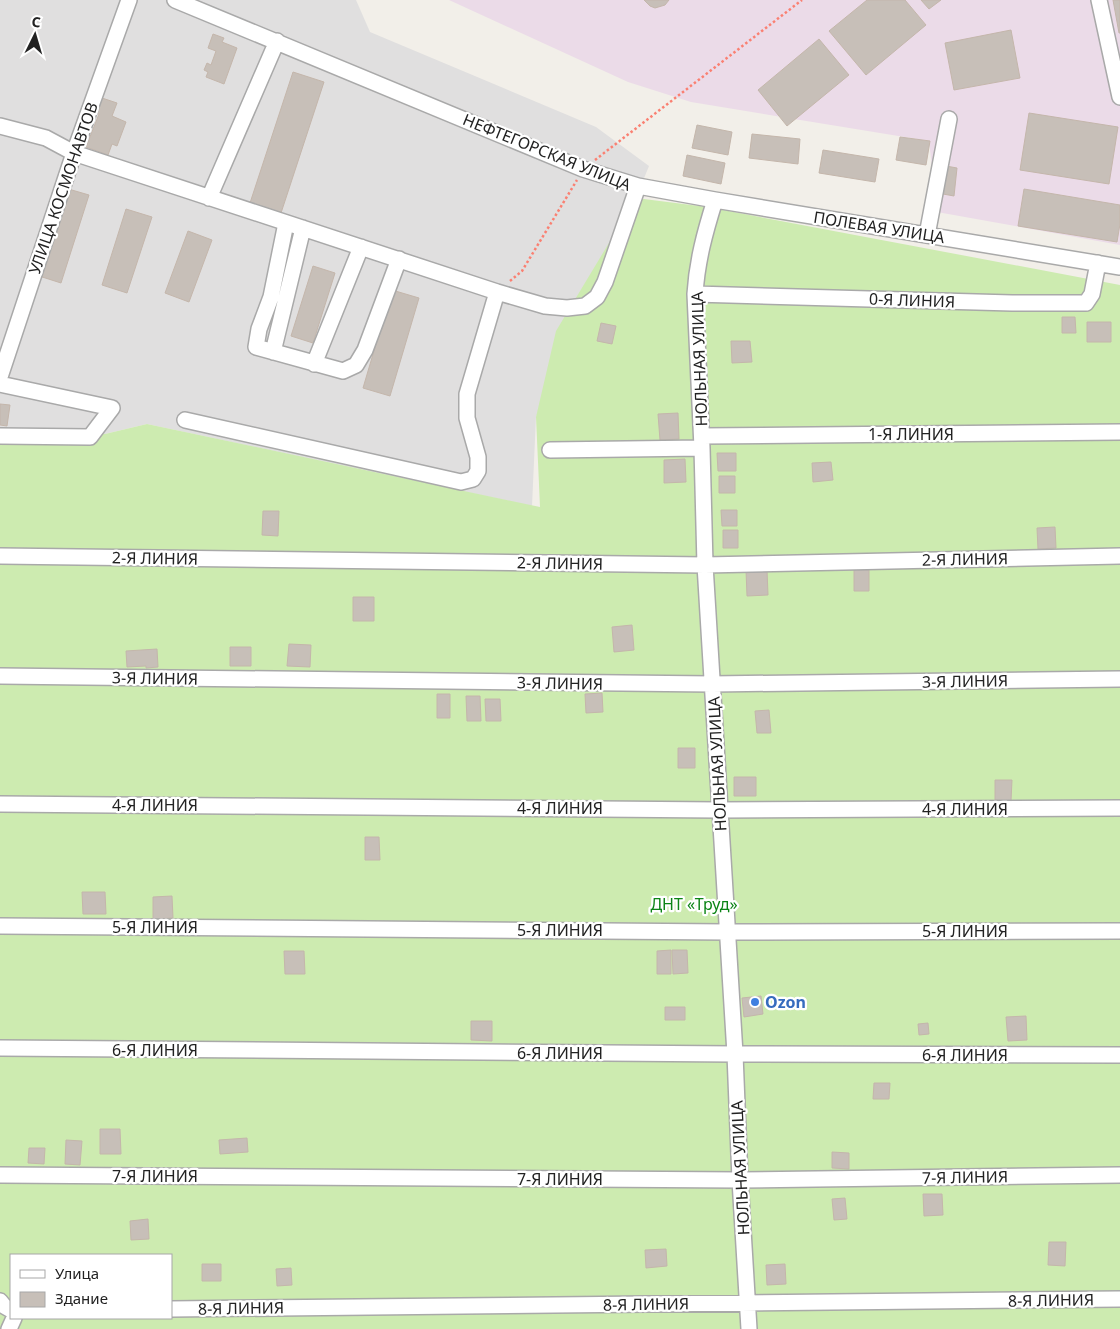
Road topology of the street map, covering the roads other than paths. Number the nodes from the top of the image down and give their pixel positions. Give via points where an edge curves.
1 (129, 0) edge
2 (175, 0) edge
3 (1099, 0) edge
4 (277, 42) junction
5 (1120, 96) edge
6 (949, 119) dead end
7 (0, 126) edge
8 (74, 152) junction
9 (638, 186) junction
10 (209, 198) junction
11 (715, 200) junction
12 (286, 223) junction
13 (303, 228) junction
14 (927, 235) junction
15 (361, 247) junction
16 (398, 259) junction
17 (1098, 263) junction
18 (1120, 267) edge
19 (497, 292) junction
20 (695, 294) junction
21 (274, 352) junction
22 (314, 364) junction
23 (0, 377) edge
24 (0, 384) edge
25 (185, 420) dead end
26 (1120, 432) edge
27 (0, 436) edge
28 (702, 442) junction
29 (550, 450) dead end
30 (0, 556) edge
31 (1120, 556) edge
32 (705, 565) junction
33 (0, 676) edge
34 (1120, 679) edge
35 (712, 684) junction
36 (0, 804) edge
37 (1120, 808) edge
38 (719, 810) junction
39 (0, 926) edge
40 (1120, 931) edge
41 (727, 932) junction
42 (0, 1048) edge
43 (735, 1054) junction
44 (1120, 1055) edge
45 (0, 1175) edge
46 (1120, 1175) edge
47 (740, 1180) junction
48 (1120, 1299) edge
49 (0, 1301) edge
50 (748, 1303) junction
51 (10, 1309) edge
52 (172, 1309) edge
53 (749, 1329) edge

1 - 8 street, УЛИЦА КОСМОНАВТОВ
2 - 4 street, НЕФТЕГОРСКАЯ УЛИЦА
3 - 5 street
4 - 9 street, НЕФТЕГОРСКАЯ УЛИЦА via 583,169
4 - 10 street
6 - 14 street
7 - 8 street, НЕФТЕГОРСКАЯ УЛИЦА via 46,138
8 - 10 street, НЕФТЕГОРСКАЯ УЛИЦА
8 - 23 street, УЛИЦА КОСМОНАВТОВ
9 - 11 street, ПОЛЕВАЯ УЛИЦА
9 - 19 street, НЕФТЕГОРСКАЯ УЛИЦА via 606,282 597,297 585,306 566,308 545,306
10 - 12 street, НЕФТЕГОРСКАЯ УЛИЦА
11 - 14 street, ПОЛЕВАЯ УЛИЦА
11 - 20 street, НОЛЬНАЯ УЛИЦА via 702,244
12 - 13 street, НЕФТЕГОРСКАЯ УЛИЦА
12 - 21 street via 271,297 256,346
13 - 15 street, НЕФТЕГОРСКАЯ УЛИЦА
13 - 21 street
14 - 17 street, ПОЛЕВАЯ УЛИЦА
15 - 16 street, НЕФТЕГОРСКАЯ УЛИЦА
15 - 22 street
16 - 19 street, НЕФТЕГОРСКАЯ УЛИЦА
16 - 22 street via 365,350 356,365 343,371
17 - 18 street, ПОЛЕВАЯ УЛИЦА
17 - 20 street, 0-Я ЛИНИЯ via 1092,294 1086,303
19 - 25 street via 468,394 466,418 478,457 478,471 473,479 461,482
20 - 28 street, НОЛЬНАЯ УЛИЦА
21 - 22 street
24 - 27 street via 112,408 90,437
26 - 28 street, 1-Я ЛИНИЯ
28 - 29 street, 1-Я ЛИНИЯ
28 - 32 street, НОЛЬНАЯ УЛИЦА
30 - 32 street, 2-Я ЛИНИЯ
31 - 32 street, 2-Я ЛИНИЯ
32 - 35 street, НОЛЬНАЯ УЛИЦА
33 - 35 street, 3-Я ЛИНИЯ
34 - 35 street, 3-Я ЛИНИЯ
35 - 38 street, НОЛЬНАЯ УЛИЦА
36 - 38 street, 4-Я ЛИНИЯ
37 - 38 street, 4-Я ЛИНИЯ
38 - 41 street, НОЛЬНАЯ УЛИЦА
39 - 41 street, 5-Я ЛИНИЯ
40 - 41 street, 5-Я ЛИНИЯ
41 - 43 street, НОЛЬНАЯ УЛИЦА
42 - 43 street, 6-Я ЛИНИЯ
43 - 44 street, 6-Я ЛИНИЯ
43 - 47 street, НОЛЬНАЯ УЛИЦА
45 - 47 street, 7-Я ЛИНИЯ
46 - 47 street, 7-Я ЛИНИЯ
47 - 50 street, НОЛЬНАЯ УЛИЦА
48 - 50 street, 8-Я ЛИНИЯ
49 - 51 street
50 - 52 street, 8-Я ЛИНИЯ
50 - 53 street, НОЛЬНАЯ УЛИЦА

